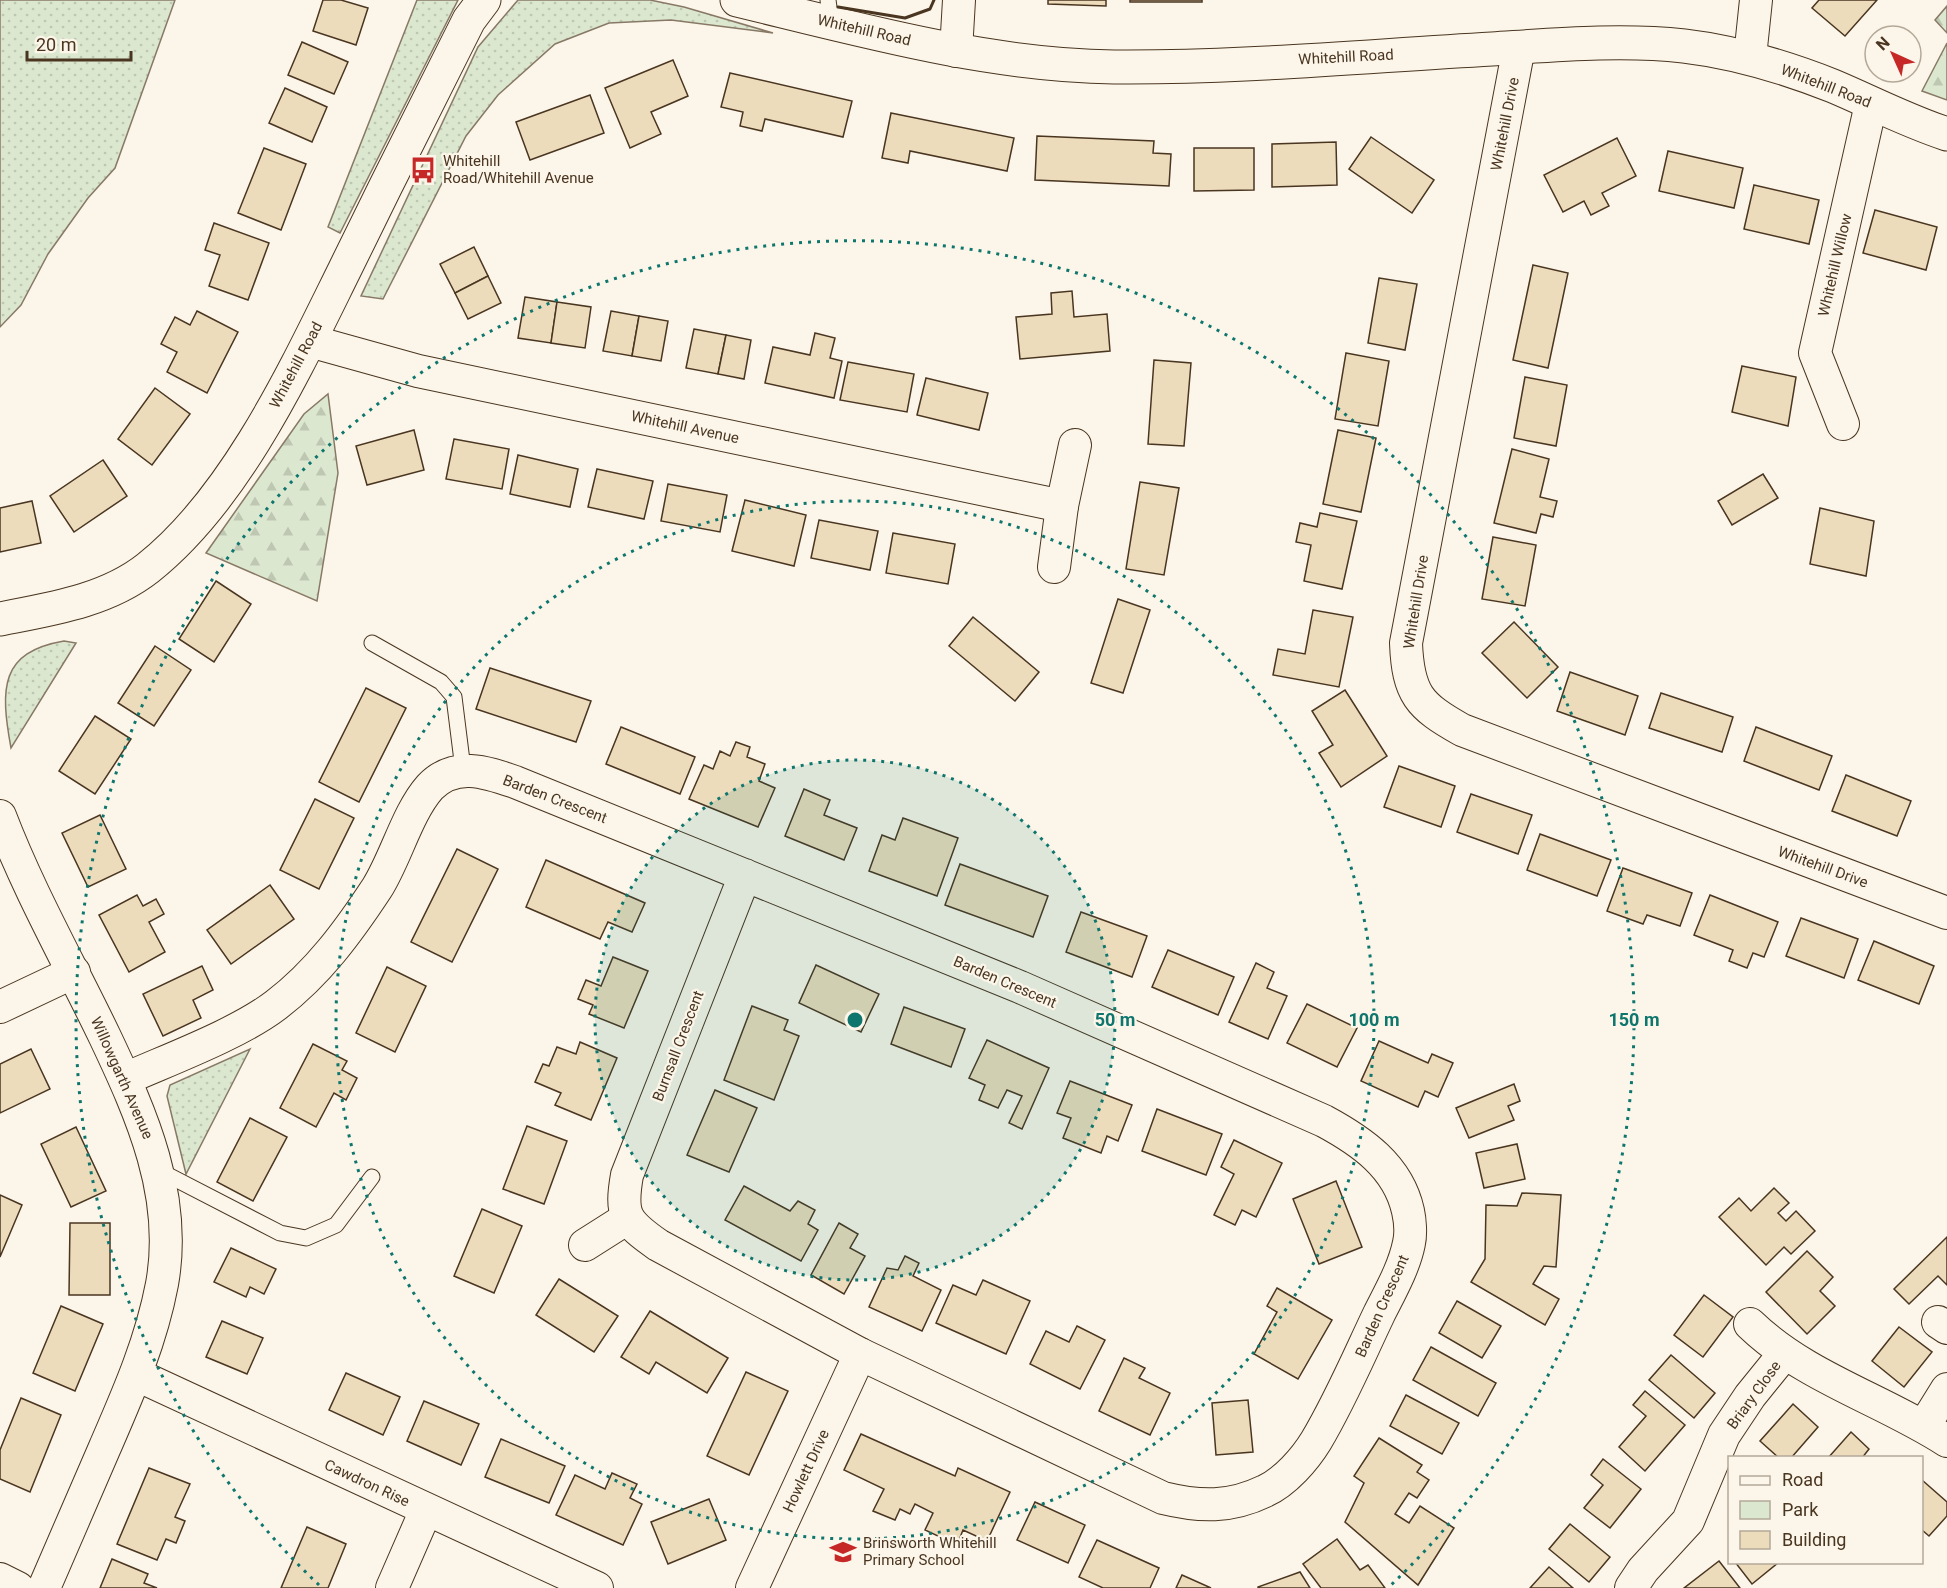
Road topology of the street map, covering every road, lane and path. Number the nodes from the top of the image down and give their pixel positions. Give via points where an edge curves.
1 (484, 0) edge
2 (737, 0) edge
3 (959, 0) edge
4 (1756, 0) edge
5 (829, 11) edge
6 (1519, 48) junction
7 (956, 51) junction
8 (1750, 57) junction
9 (1871, 104) junction
10 (1947, 134) edge
11 (310, 341) junction
12 (1843, 424) dead end
13 (1075, 445) dead end
14 (1062, 506) junction
15 (1054, 567) dead end
16 (0, 619) edge
17 (372, 643) dead end
18 (463, 769) junction
19 (0, 816) edge
20 (745, 875) junction
21 (1947, 913) edge
22 (74, 972) junction
23 (0, 1007) edge
24 (125, 1080) junction
25 (158, 1170) junction
26 (372, 1177) dead end
27 (626, 1219) junction
28 (585, 1245) dead end
29 (1750, 1324) dead end
30 (860, 1354) junction
31 (1784, 1354) junction
32 (137, 1375) junction
33 (1947, 1389) edge
34 (1935, 1433) edge
35 (426, 1510) junction
36 (0, 1580) edge
37 (18, 1588) edge
38 (44, 1588) edge
39 (392, 1588) edge
40 (597, 1588) edge
41 (752, 1588) edge
42 (1631, 1588) edge

1 - 11 street, Whitehill Road via 469,20
2 - 5 street, Whitehill Road
3 - 7 street
4 - 8 street
5 - 7 street, Whitehill Road
6 - 7 street, Whitehill Road via 1112,67 1025,62
6 - 8 street, Whitehill Road via 1635,44 1683,46
6 - 21 street, Whitehill Drive via 1406,644 1407,673 1415,691 1431,712 1462,730
8 - 9 street, Whitehill Road
9 - 10 street, Whitehill Road
9 - 12 street, Whitehill Willow via 1815,353
11 - 14 street, Whitehill Avenue via 418,371
11 - 16 street, Whitehill Road via 244,458 182,538 147,569 105,593
13 - 14 street
14 - 15 street
17 - 18 lane via 441,682 454,697
18 - 20 street, Barden Crescent via 515,782
18 - 24 street via 431,787 381,881 348,932 310,976 275,1006
19 - 22 street, Willowgarth Avenue via 16,858
20 - 27 street, Burnsall Crescent via 627,1175 623,1201
20 - 30 street, Barden Crescent via 1020,987 1324,1121 1353,1136 1378,1156 1396,1182 1408,1211 1409,1242 1400,1269 1316,1442 1294,1469 1266,1491 1232,1503 1195,1506 1163,1498
22 - 23 street
22 - 24 street, Willowgarth Avenue
24 - 25 street, Willowgarth Avenue
25 - 26 lane via 280,1233 306,1238 336,1225
25 - 32 street, Willowgarth Avenue via 165,1247 162,1283
27 - 28 street
27 - 30 street via 658,1245
29 - 31 street, Briary Close
30 - 41 street, Howlett Drive
31 - 34 street, Briary Close
31 - 42 street, Briary Close via 1724,1435 1688,1521
32 - 35 street, Cawdron Rise
32 - 38 street, Willowgarth Avenue
33 - 34 street
35 - 39 street
35 - 40 street, Cawdron Rise
36 - 37 street

